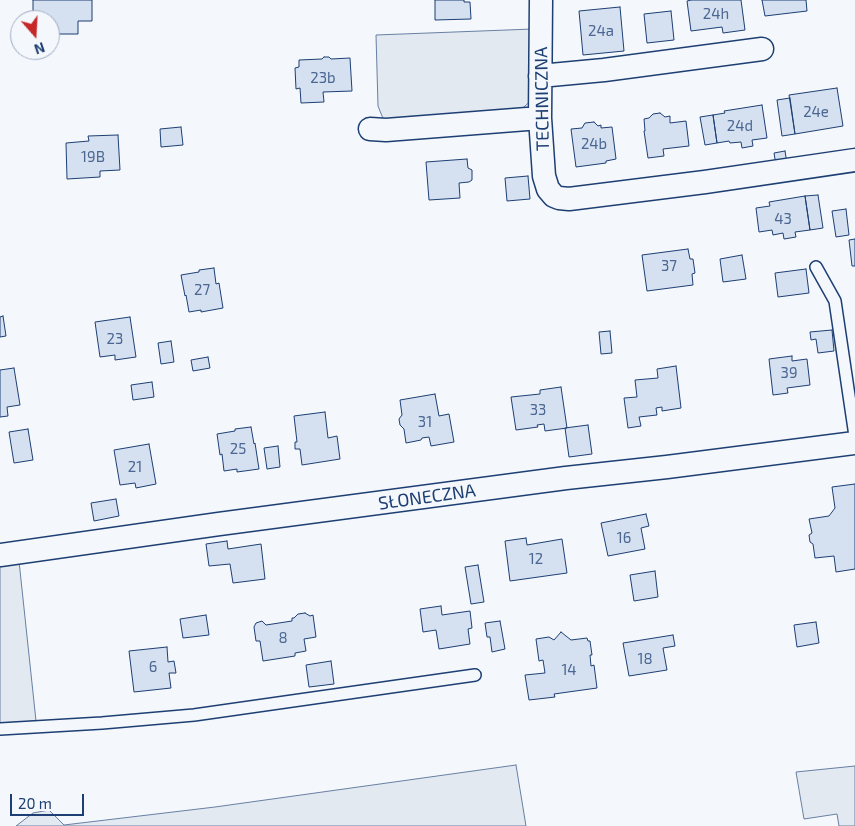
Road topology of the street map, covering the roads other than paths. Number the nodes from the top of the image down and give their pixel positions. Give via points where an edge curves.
1 (541, 0) edge
2 (762, 48) dead end
3 (540, 76) junction
4 (540, 118) junction
5 (370, 129) dead end
6 (855, 160) edge
7 (816, 267) dead end
8 (855, 436) edge
9 (855, 443) edge
10 (0, 555) edge
11 (475, 675) dead end
12 (0, 729) edge

1 - 3 street, TECHNICZNA
2 - 3 street
3 - 4 street, TECHNICZNA
4 - 5 street
4 - 6 street, TECHNICZNA via 544,176 548,189 560,198 705,182
7 - 8 lane via 835,301
9 - 10 street, SŁONECZNA
11 - 12 lane via 194,715

